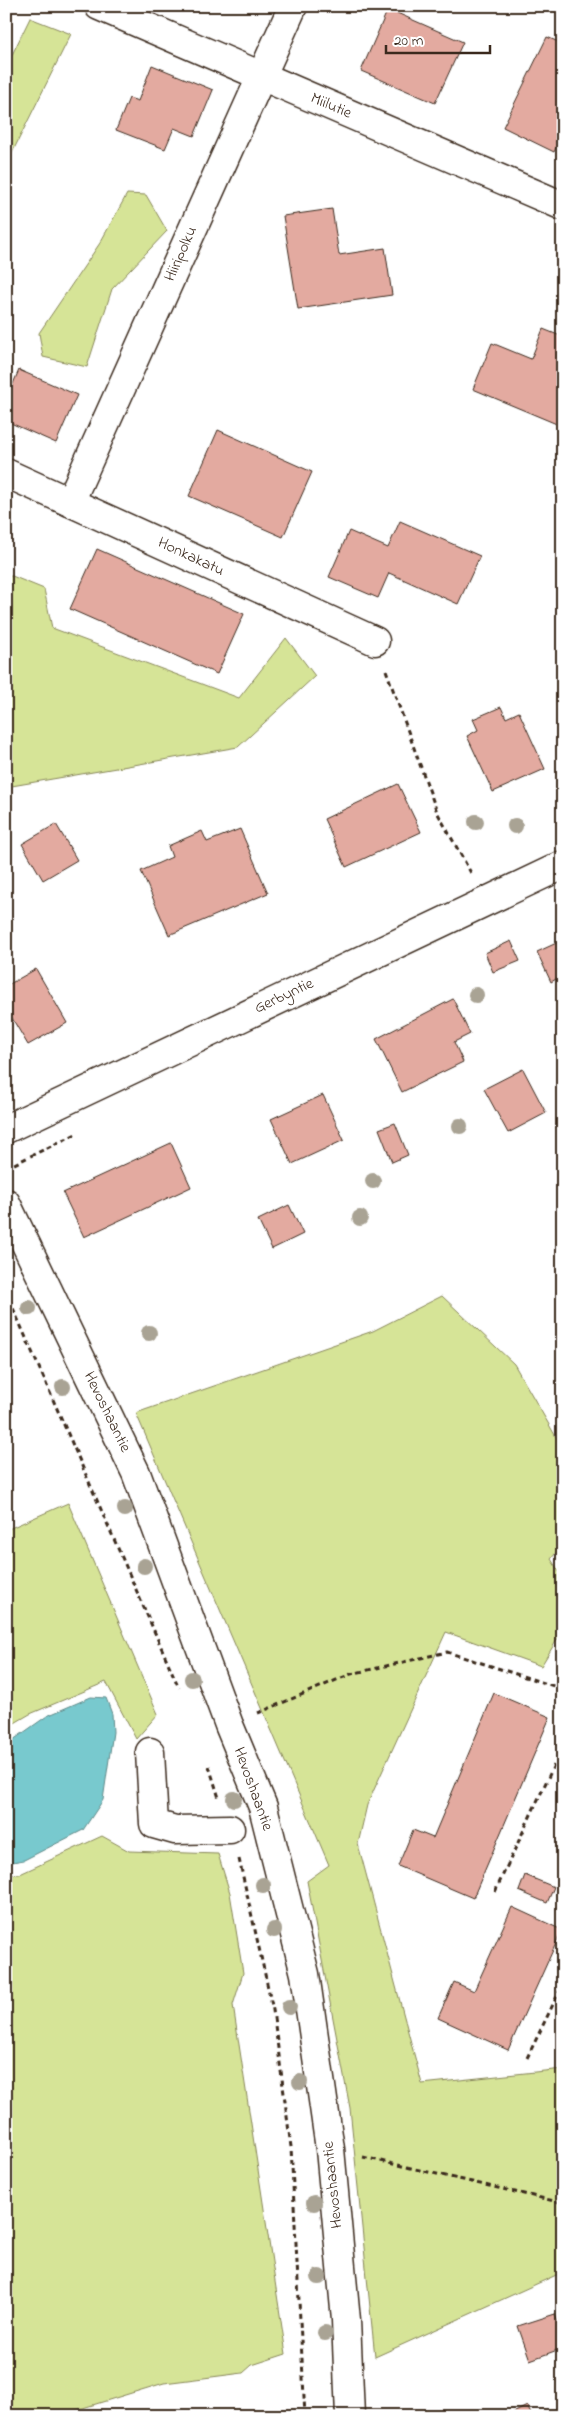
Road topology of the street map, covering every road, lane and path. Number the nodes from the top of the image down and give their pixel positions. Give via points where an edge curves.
1 (99, 6) edge
2 (293, 6) edge
3 (261, 76) junction
4 (563, 206) edge
5 (6, 474) edge
6 (70, 502) junction
7 (375, 642) joint
8 (563, 865) edge
9 (482, 904) junction
10 (6, 1129) edge
11 (6, 1203) edge
12 (563, 1689) edge
13 (229, 1725) junction
14 (150, 1752) dead end
15 (563, 1768) edge
16 (230, 1829) dead end
17 (495, 1892) dead end
18 (563, 1984) edge
19 (527, 2058) dead end
20 (291, 2147) dead end
21 (330, 2149) junction
22 (563, 2203) edge
23 (350, 2416) edge

1 - 3 street, Miilutie
2 - 3 street, Hiiripolku
3 - 4 street, Miilutie
3 - 6 street, Hiiripolku
5 - 6 street, Honkakatu
6 - 7 street, Honkakatu
7 - 9 path via 437,812 478,885
8 - 9 street, Gerbyntie
9 - 10 street, Gerbyntie
11 - 13 street, Hevoshaantie via 136,1473
12 - 13 path via 447,1652 351,1674
13 - 21 street, Hevoshaantie via 263,1807 305,1974
14 - 16 street via 154,1824 175,1830
15 - 17 path via 554,1765
18 - 19 path
20 - 21 path
21 - 22 path
21 - 23 street, Hevoshaantie via 346,2320

